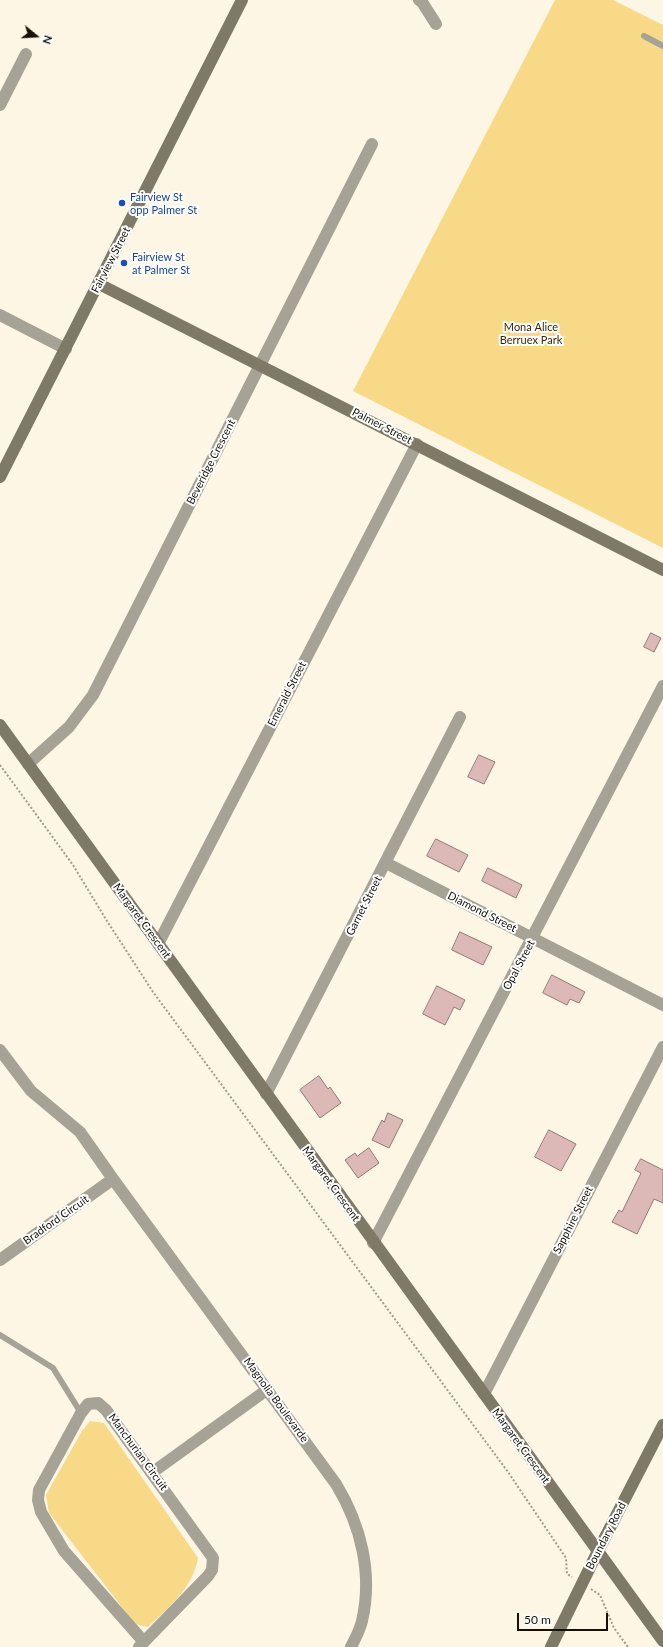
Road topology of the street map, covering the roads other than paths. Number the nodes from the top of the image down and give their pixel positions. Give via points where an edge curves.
1 (242, 0) edge
2 (419, 0) edge
3 (436, 24) dead end
4 (644, 36) dead end
5 (663, 46) edge
6 (26, 54) dead end
7 (0, 105) edge
8 (372, 144) dead end
9 (99, 284) junction
10 (0, 315) edge
11 (66, 349) junction
12 (260, 365) junction
13 (417, 444) junction
14 (0, 477) edge
15 (663, 570) edge
16 (663, 686) edge
17 (460, 717) dead end
18 (0, 725) edge
19 (28, 764) junction
20 (386, 863) junction
21 (533, 938) junction
22 (158, 944) junction
23 (663, 1004) edge
24 (663, 1047) edge
25 (0, 1050) edge
26 (266, 1094) junction
27 (112, 1180) junction
28 (373, 1243) junction
29 (0, 1260) edge
30 (0, 1335) edge
31 (268, 1389) junction
32 (484, 1394) junction
33 (80, 1413) junction
34 (663, 1425) edge
35 (153, 1472) junction
36 (598, 1551) junction
37 (663, 1641) edge
38 (142, 1644) edge
39 (351, 1647) edge
40 (551, 1647) edge

1 - 9 street, Fairview Street
2 - 3 street
4 - 5 lane
6 - 7 street
8 - 12 street, Beveridge Crescent
9 - 11 street, Fairview Street
9 - 12 street, Palmer Street
10 - 11 street
11 - 14 street, Fairview Street
12 - 13 street, Palmer Street
12 - 19 street, Beveridge Crescent via 93,695 69,727
13 - 15 street, Palmer Street
13 - 22 street, Emerald Street
16 - 21 street, Opal Street
17 - 20 street, Garnet Street
18 - 19 street, Margaret Crescent
19 - 22 street, Margaret Crescent
20 - 21 street, Diamond Street
20 - 26 street, Garnet Street
21 - 23 street, Diamond Street
21 - 28 street, Opal Street
22 - 26 street, Margaret Crescent
24 - 32 street, Sapphire Street
25 - 27 street, Magnolia Boulevarde via 31,1091 80,1132
26 - 28 street, Margaret Crescent
27 - 29 street, Bradford Circuit
27 - 31 street, Magnolia Boulevarde
28 - 32 street, Margaret Crescent
30 - 33 lane via 53,1368
31 - 35 street
31 - 39 street, Magnolia Boulevarde via 347,1501 361,1537 367,1585 362,1622
32 - 36 street, Margaret Crescent
33 - 35 street, Manchurian Circuit via 88,1404 98,1403
33 - 38 street, Manchurian Circuit via 39,1490 41,1512 64,1551
34 - 36 street, Boundary Road
35 - 38 street, Manchurian Circuit via 211,1553 214,1564 208,1576
36 - 37 street, Margaret Crescent
36 - 40 street, Boundary Road

